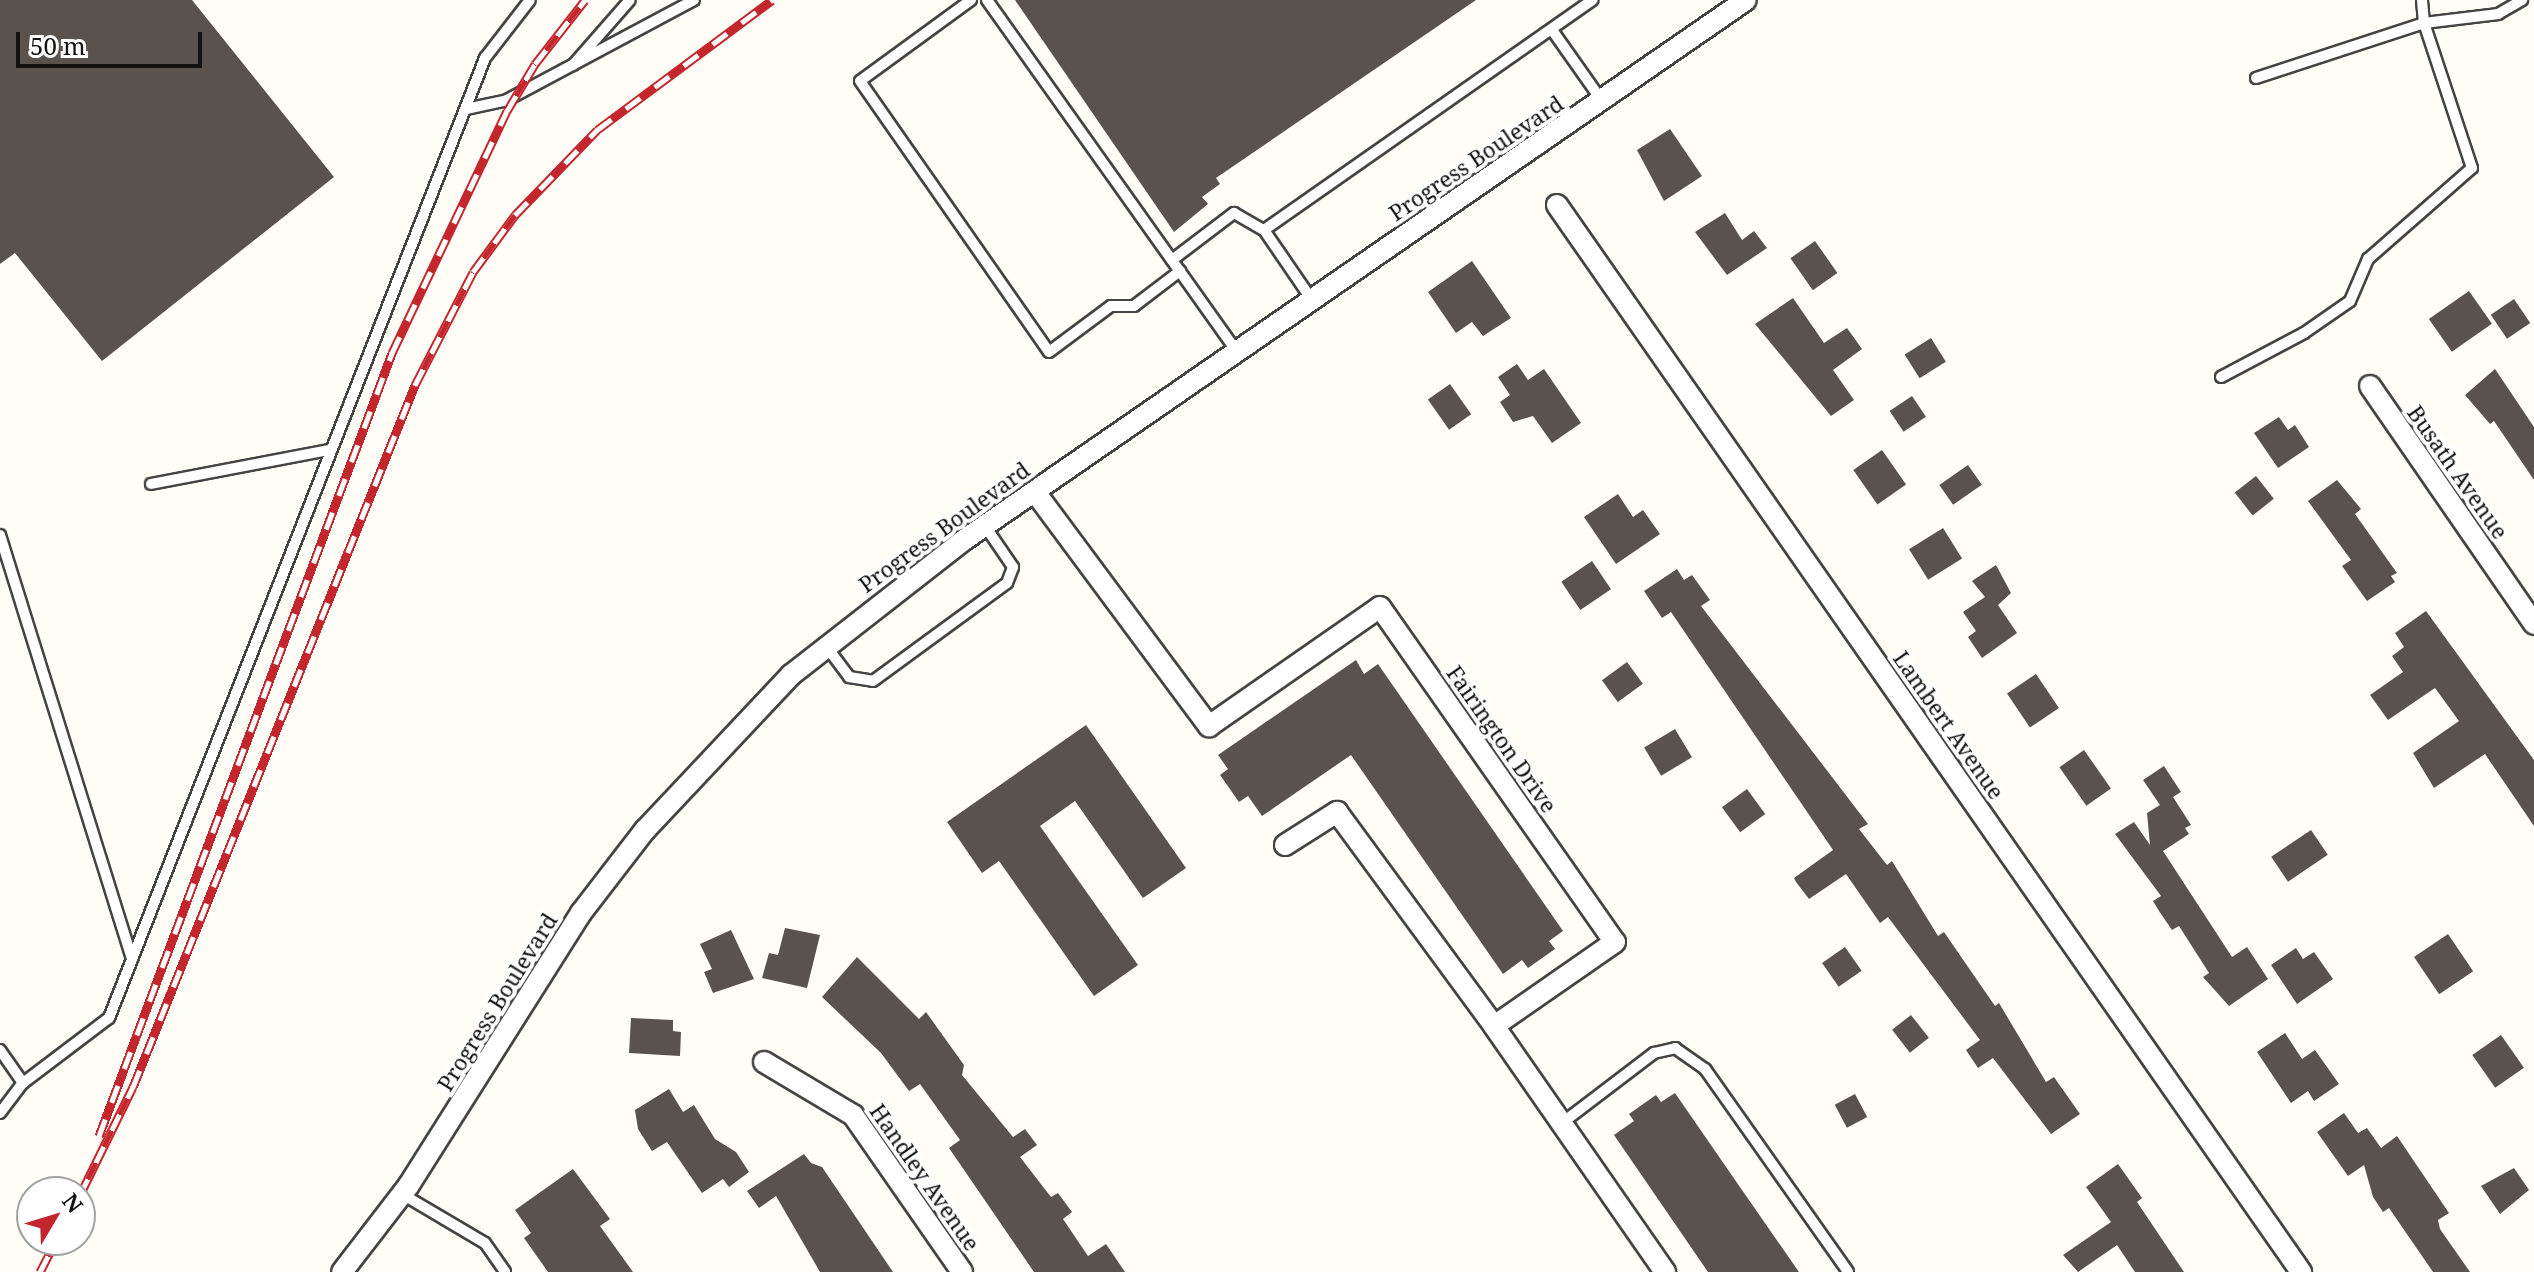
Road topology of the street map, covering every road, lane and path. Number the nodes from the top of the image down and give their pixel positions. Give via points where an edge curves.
1 (530, 0) edge
2 (630, 0) edge
3 (694, 0) edge
4 (971, 0) edge
5 (987, 0) edge
6 (1593, 0) edge
7 (1746, 0) edge
8 (2422, 0) edge
9 (2522, 0) edge
10 (2424, 23) junction
11 (1552, 30) junction
12 (570, 68) junction
13 (2256, 78) dead end
14 (1602, 101) junction
15 (466, 109) junction
16 (1557, 205) dead end
17 (1264, 230) junction
18 (1172, 260) junction
19 (1180, 271) junction
20 (1312, 300) junction
21 (1235, 349) junction
22 (2221, 377) dead end
23 (2370, 386) dead end
24 (330, 450) junction
25 (151, 484) dead end
26 (1035, 492) junction
27 (985, 526) junction
28 (0, 535) edge
29 (2534, 624) edge
30 (826, 646) junction
31 (1285, 845) dead end
32 (132, 959) junction
33 (1494, 1026) junction
34 (0, 1050) edge
35 (764, 1062) dead end
36 (23, 1083) junction
37 (0, 1113) edge
38 (1562, 1123) junction
39 (402, 1194) junction
40 (353, 1267) edge
41 (505, 1272) edge
42 (962, 1272) edge
43 (1665, 1272) edge
44 (1848, 1272) edge
45 (2301, 1272) edge

1 - 15 lane via 485,58
2 - 12 lane
3 - 12 lane
4 - 19 lane via 860,81 1049,352 1111,306 1134,306
5 - 18 lane
6 - 11 lane
7 - 14 street, Progress Boulevard
8 - 10 lane
9 - 10 lane via 2498,14
10 - 13 lane
10 - 22 lane via 2472,168 2368,259 2350,301 2304,333
11 - 14 lane
11 - 17 lane
12 - 15 lane via 505,101
14 - 20 street, Progress Boulevard
15 - 24 lane
16 - 45 street, Lambert Avenue
17 - 18 lane via 1234,213
17 - 20 lane
18 - 19 lane
19 - 21 lane
20 - 21 street, Progress Boulevard
21 - 26 street, Progress Boulevard
23 - 29 street, Busath Avenue
24 - 25 lane
24 - 32 lane
26 - 27 street, Progress Boulevard
26 - 33 street, Fairington Drive via 1209,726 1380,607 1615,942
27 - 30 street, Progress Boulevard
27 - 30 lane via 1013,567 1007,583 873,681 849,677
28 - 32 lane
30 - 39 street, Progress Boulevard via 714,751 645,830 581,913
31 - 33 street via 1337,812
32 - 36 lane via 109,1018
33 - 38 street
34 - 36 lane
35 - 42 street, Handley Avenue via 853,1115
36 - 37 lane
38 - 43 street
38 - 44 lane via 1654,1053 1675,1048 1705,1069
39 - 40 street, Progress Boulevard
39 - 41 lane via 485,1243

